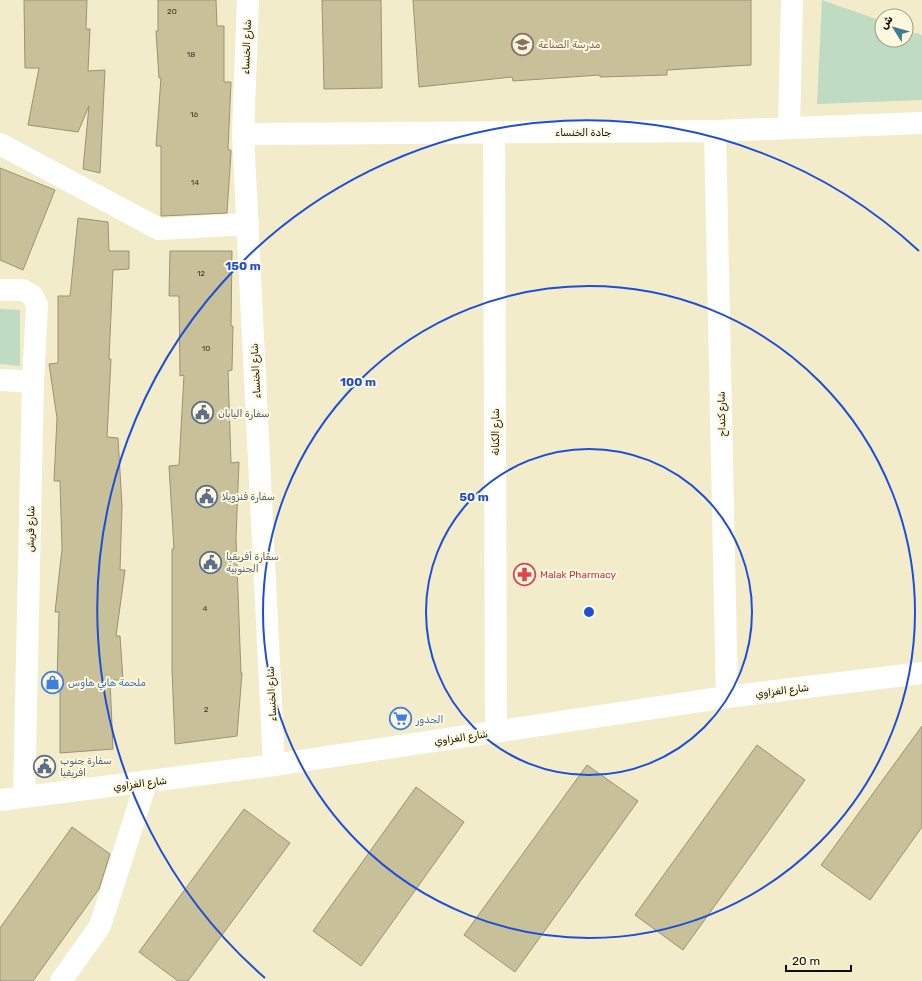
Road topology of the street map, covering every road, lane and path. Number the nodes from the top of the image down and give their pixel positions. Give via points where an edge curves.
1 (248, 0) edge
2 (792, 0) edge
3 (922, 123) edge
4 (789, 128) junction
5 (715, 131) junction
6 (494, 132) junction
7 (243, 134) junction
8 (0, 144) edge
9 (248, 224) junction
10 (0, 290) edge
11 (0, 380) edge
12 (33, 382) junction
13 (922, 673) edge
14 (727, 697) junction
15 (496, 732) junction
16 (274, 765) junction
17 (146, 783) junction
18 (24, 797) junction
19 (0, 800) edge
20 (61, 981) edge

1 - 7 street, شارع الخنساء
2 - 4 street
3 - 4 street, جادة الخنساء
4 - 5 street, جادة الخنساء
5 - 6 street, جادة الخنساء
5 - 14 street, شارع كنداح
6 - 7 street, جادة الخنساء
6 - 15 street, شارع الكنانة
7 - 9 street, شارع الخنساء
8 - 9 street via 158,229
9 - 16 street, شارع الخنساء
10 - 12 street, شارع قريش via 22,290 32,295 37,305
11 - 12 street
12 - 18 street, شارع قريش
13 - 14 street, شارع الغزاوي
14 - 15 street, شارع الغزاوي
15 - 16 street, شارع الغزاوي
16 - 17 street, شارع الغزاوي
17 - 18 street, شارع الغزاوي
17 - 20 street via 100,926
18 - 19 street, شارع الغزاوي

